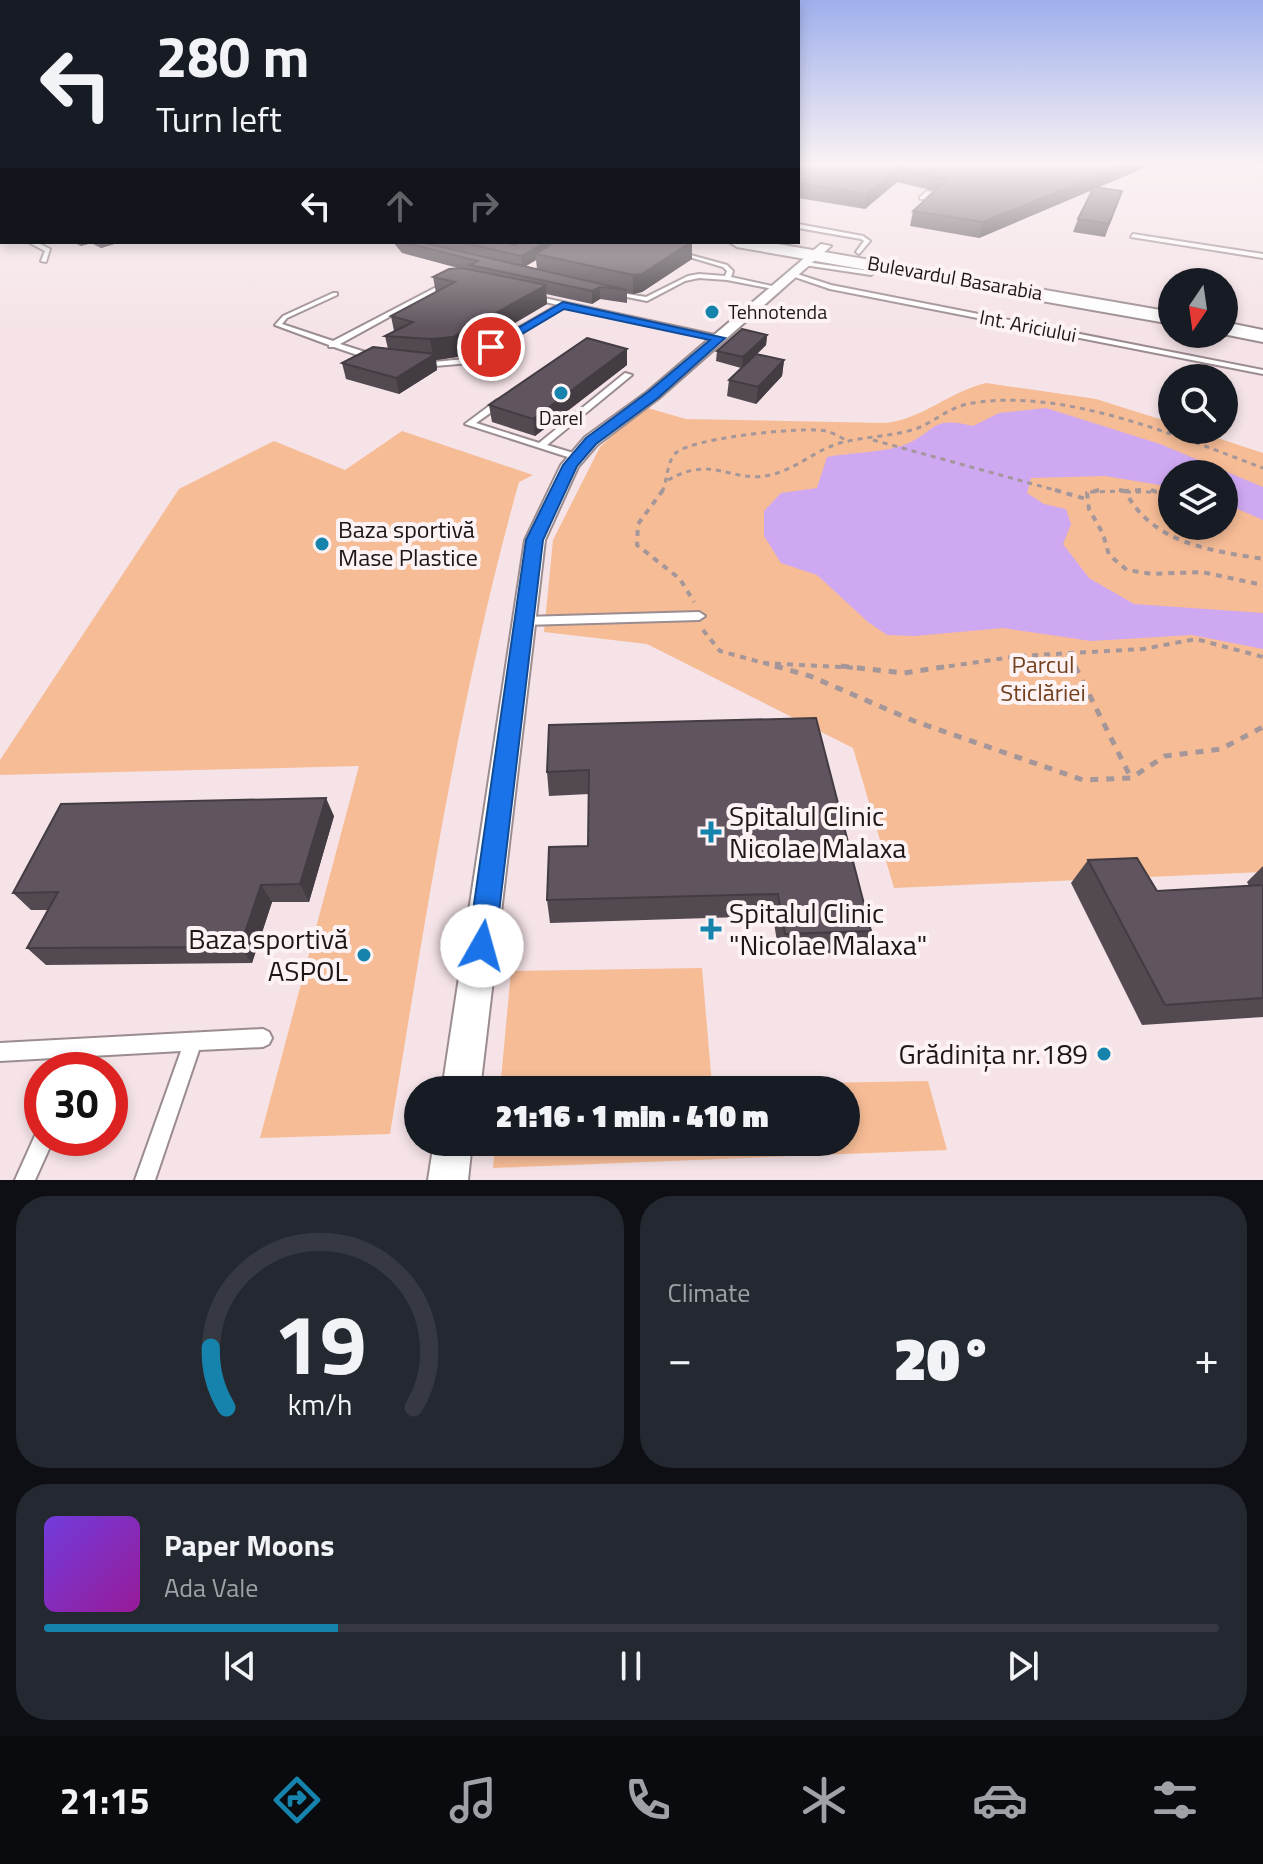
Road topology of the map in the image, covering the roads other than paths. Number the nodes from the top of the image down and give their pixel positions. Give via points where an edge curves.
1 (800, 226) edge
2 (1133, 236) dead end
3 (35, 244) edge
4 (743, 244) edge
5 (796, 244) edge
6 (665, 249) edge
7 (859, 252) junction
8 (1263, 256) edge
9 (44, 261) dead end
10 (804, 266) junction
11 (727, 278) junction
12 (456, 281) edge
13 (602, 291) edge
14 (335, 294) dead end
15 (532, 297) edge
16 (1158, 304) edge
17 (563, 305) junction
18 (1158, 315) edge
19 (1238, 320) edge
20 (1263, 324) edge
21 (1238, 331) edge
22 (1263, 336) edge
23 (719, 338) junction
24 (332, 345) junction
25 (386, 361) edge
26 (418, 365) edge
27 (1263, 372) edge
28 (628, 375) dead end
29 (508, 397) edge
30 (540, 446) junction
31 (577, 457) junction
32 (699, 616) road end
33 (523, 621) junction
34 (263, 1038) dead end
35 (193, 1042) junction
36 (85, 1048) junction
37 (0, 1052) edge
38 (83, 1052) edge
39 (463, 1076) edge
40 (36, 1156) edge
41 (451, 1156) edge
42 (25, 1180) edge
43 (145, 1180) edge
44 (448, 1180) edge

1 - 7 lane via 863,238 867,241
2 - 8 lane
3 - 9 lane via 48,250
4 - 10 main road, Bulevardul Basarabia
5 - 10 main road, Bulevardul Basarabia
6 - 11 lane via 725,266 730,271
7 - 10 main road, Bulevardul Basarabia
7 - 16 main road, Bulevardul Basarabia
10 - 11 lane, Int. Ariciului
10 - 18 main road, Bulevardul Basarabia via 880,265
10 - 23 street
10 - 27 lane, Int. Ariciului via 830,287
11 - 13 lane via 678,278 647,299
12 - 24 lane
14 - 24 lane via 278,325
15 - 17 lane
17 - 23 lane
17 - 26 lane via 467,361
19 - 20 main road
21 - 22 main road
23 - 31 street
24 - 25 lane
28 - 30 lane
29 - 30 lane via 469,424
30 - 31 lane
31 - 33 street via 535,540
32 - 33 lane
33 - 39 street
34 - 35 lane
35 - 36 lane
35 - 43 lane
36 - 37 lane
36 - 38 lane
40 - 42 lane
41 - 44 street

